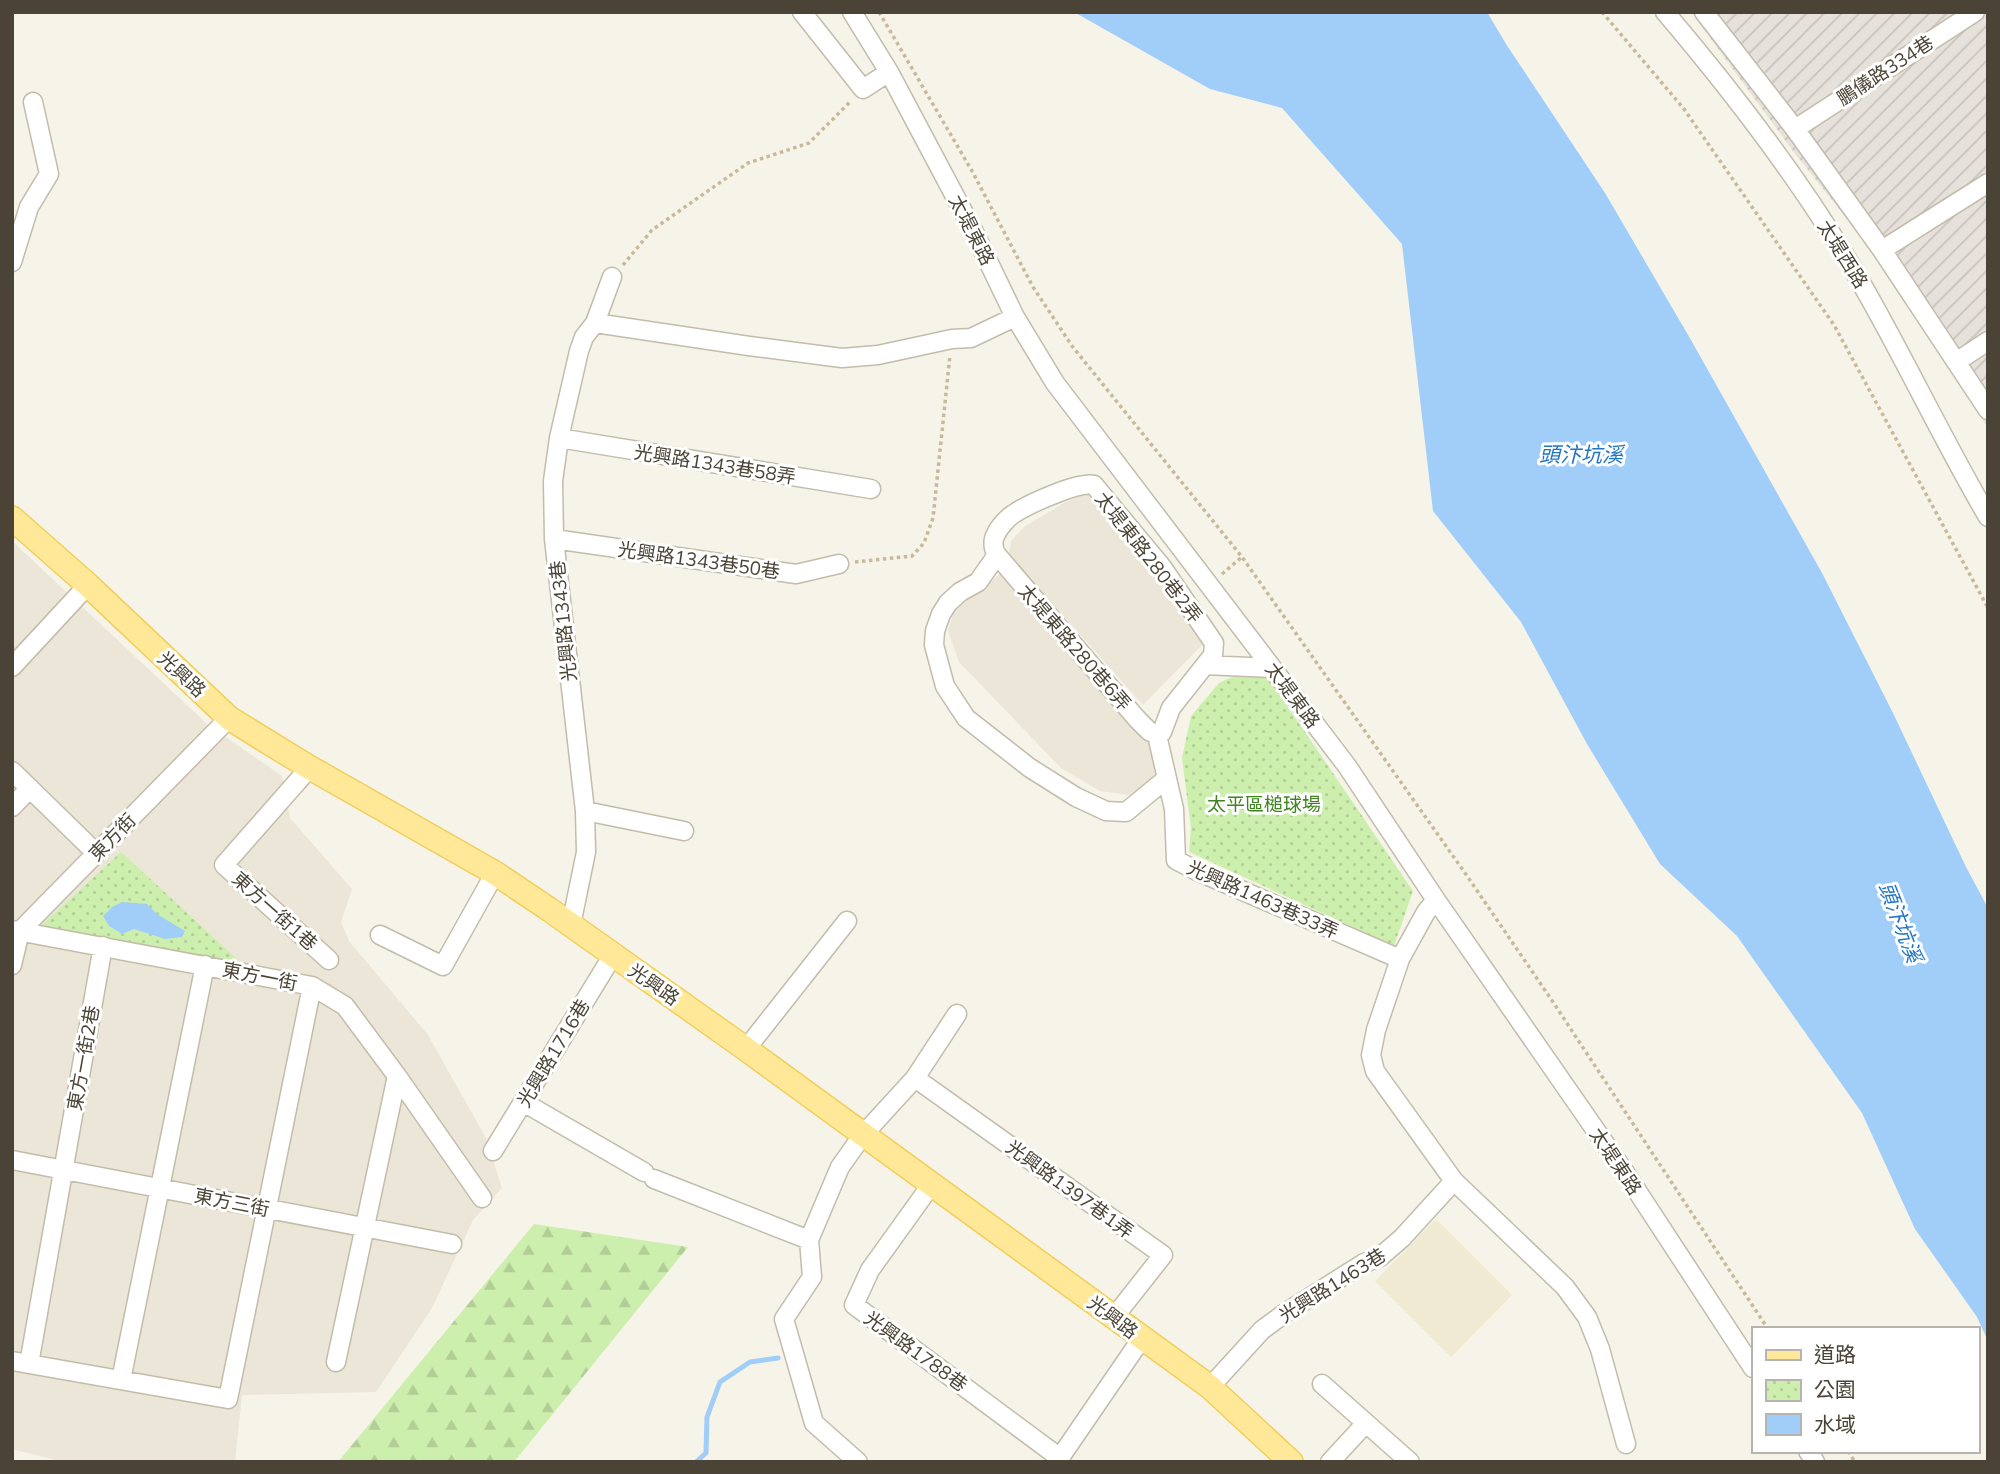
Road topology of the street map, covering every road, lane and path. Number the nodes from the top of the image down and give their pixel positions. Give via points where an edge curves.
1 (802, 12) edge
2 (852, 12) edge
3 (879, 12) edge
4 (1602, 12) edge
5 (1665, 12) edge
6 (1704, 12) edge
7 (1975, 12) edge
8 (889, 72) junction
9 (863, 89) junction
10 (33, 102) dead end
11 (1795, 129) junction
12 (1988, 183) edge
13 (1882, 250) junction
14 (12, 262) edge
15 (612, 277) joint
16 (1015, 317) junction
17 (595, 323) junction
18 (951, 339) junction
19 (1988, 341) edge
20 (1956, 362) junction
21 (1988, 410) edge
22 (559, 438) junction
23 (871, 489) dead end
24 (12, 517) edge
25 (1988, 517) edge
26 (554, 539) junction
27 (997, 555) junction
28 (1242, 557) junction
29 (839, 564) joint
30 (88, 585) junction
31 (1210, 585) junction
32 (1988, 608) edge
33 (1205, 664) junction
34 (12, 667) edge
35 (1264, 667) junction
36 (229, 718) junction
37 (1157, 735) junction
38 (307, 766) junction
39 (12, 771) edge
40 (1166, 779) junction
41 (30, 788) junction
42 (12, 807) edge
43 (585, 811) junction
44 (684, 831) dead end
45 (96, 853) junction
46 (495, 873) junction
47 (1436, 900) junction
48 (848, 921) dead end
49 (571, 925) junction
50 (16, 930) edge
51 (380, 935) dead end
52 (103, 946) junction
53 (613, 955) junction
54 (1400, 959) junction
55 (329, 960) dead end
56 (12, 965) edge
57 (205, 965) junction
58 (312, 986) junction
59 (957, 1014) dead end
60 (746, 1049) junction
61 (397, 1076) junction
62 (915, 1078) junction
63 (523, 1102) junction
64 (862, 1136) junction
65 (493, 1151) dead end
66 (12, 1160) edge
67 (64, 1170) junction
68 (1454, 1181) junction
69 (931, 1185) junction
70 (160, 1188) junction
71 (482, 1198) dead end
72 (267, 1209) junction
73 (365, 1227) junction
74 (809, 1240) junction
75 (452, 1244) dead end
76 (1115, 1317) junction
77 (1767, 1327) edge
78 (1142, 1338) junction
79 (336, 1362) dead end
80 (21, 1363) edge
81 (1752, 1366) edge
82 (121, 1380) junction
83 (1322, 1384) dead end
84 (1209, 1387) junction
85 (1366, 1423) junction
86 (1626, 1444) dead end
87 (1058, 1460) edge
88 (858, 1462) edge
89 (1292, 1462) edge
90 (1330, 1462) edge
91 (1410, 1462) edge

1 - 9 street
2 - 8 street, 太堤東路
3 - 28 path via 1033,287 1072,346
4 - 32 path via 1684,109 1834,325
5 - 25 street, 太堤西路 via 1775,151 1824,222
6 - 11 street
7 - 11 street, 鵬儀路334巷
8 - 9 street
8 - 16 street, 太堤東路
9 - 15 path via 809,143 748,163 652,230
10 - 14 street via 49,174 29,207
11 - 13 street
12 - 13 street
13 - 20 street
15 - 17 street, 光興路1343巷
16 - 18 street via 971,338
16 - 31 street, 太堤東路 via 1055,383
17 - 18 street via 842,358
17 - 22 street, 光興路1343巷 via 579,351
18 - 29 path via 933,518 924,542 912,556
19 - 20 street
20 - 21 street
22 - 23 street, 光興路1343巷58弄
22 - 26 street, 光興路1343巷 via 553,481
24 - 30 main road, 光興路
26 - 29 street, 光興路1343巷50巷 via 796,575
26 - 43 street, 光興路1343巷
27 - 33 street, 太堤東路280巷2弄 via 995,535 1014,513 1075,485 1094,485 1162,566 1214,643 1213,655
27 - 37 street, 太堤東路280巷6弄 via 1137,719
27 - 40 street via 978,582 948,603 935,631 945,687 966,718 1030,768 1106,811 1126,812
28 - 31 path
28 - 77 path via 1553,1002
30 - 34 street
30 - 36 main road, 光興路
31 - 35 street, 太堤東路
33 - 35 street
33 - 37 street via 1171,708
35 - 47 street, 太堤東路 via 1347,766
36 - 38 main road, 光興路
36 - 45 street, 東方街
37 - 40 street, 光興路1463巷33弄
38 - 46 main road, 光興路
38 - 55 street, 東方一街1巷 via 224,865
39 - 41 street
40 - 54 street, 光興路1463巷33弄 via 1174,809 1176,860
41 - 42 street
41 - 45 street
43 - 44 street
43 - 49 street, 光興路1343巷 via 586,852
45 - 50 street, 東方街
46 - 49 main road, 光興路
46 - 51 street via 443,966
47 - 54 street
47 - 81 street, 太堤東路 via 1626,1174
48 - 60 street
49 - 53 main road, 光興路
50 - 52 street, 東方一街
50 - 56 street
52 - 57 street, 東方一街
52 - 67 street, 東方一街2巷
53 - 60 main road, 光興路
53 - 63 street, 光興路1716巷
54 - 68 street via 1371,1055 1375,1071
57 - 58 street, 東方一街
57 - 70 street
58 - 61 street, 東方一街 via 345,1006
58 - 72 street
59 - 62 street
60 - 64 main road, 光興路
61 - 71 street, 東方一街
61 - 73 street
62 - 64 street
62 - 76 street, 光興路1397巷1弄 via 1163,1255
63 - 65 street, 光興路1716巷
63 - 74 street via 649,1175
64 - 69 main road, 光興路
64 - 74 street via 840,1167
66 - 67 street, 東方三街
67 - 70 street, 東方三街
67 - 80 street, 東方一街2巷
68 - 84 street, 光興路1463巷 via 1380,1257 1352,1270 1262,1330
68 - 86 street via 1565,1287 1587,1317
69 - 76 main road, 光興路
69 - 87 street, 光興路1788巷 via 870,1270 854,1305
70 - 72 street, 東方三街
70 - 82 street
72 - 73 street, 東方三街
72 - 82 street via 228,1399
73 - 75 street, 東方三街
73 - 79 street
74 - 88 street via 812,1277 784,1319 814,1423
76 - 78 main road, 光興路
78 - 84 main road, 光興路
78 - 87 street
80 - 82 street
83 - 85 street
84 - 89 main road, 光興路
85 - 90 street
85 - 91 street

